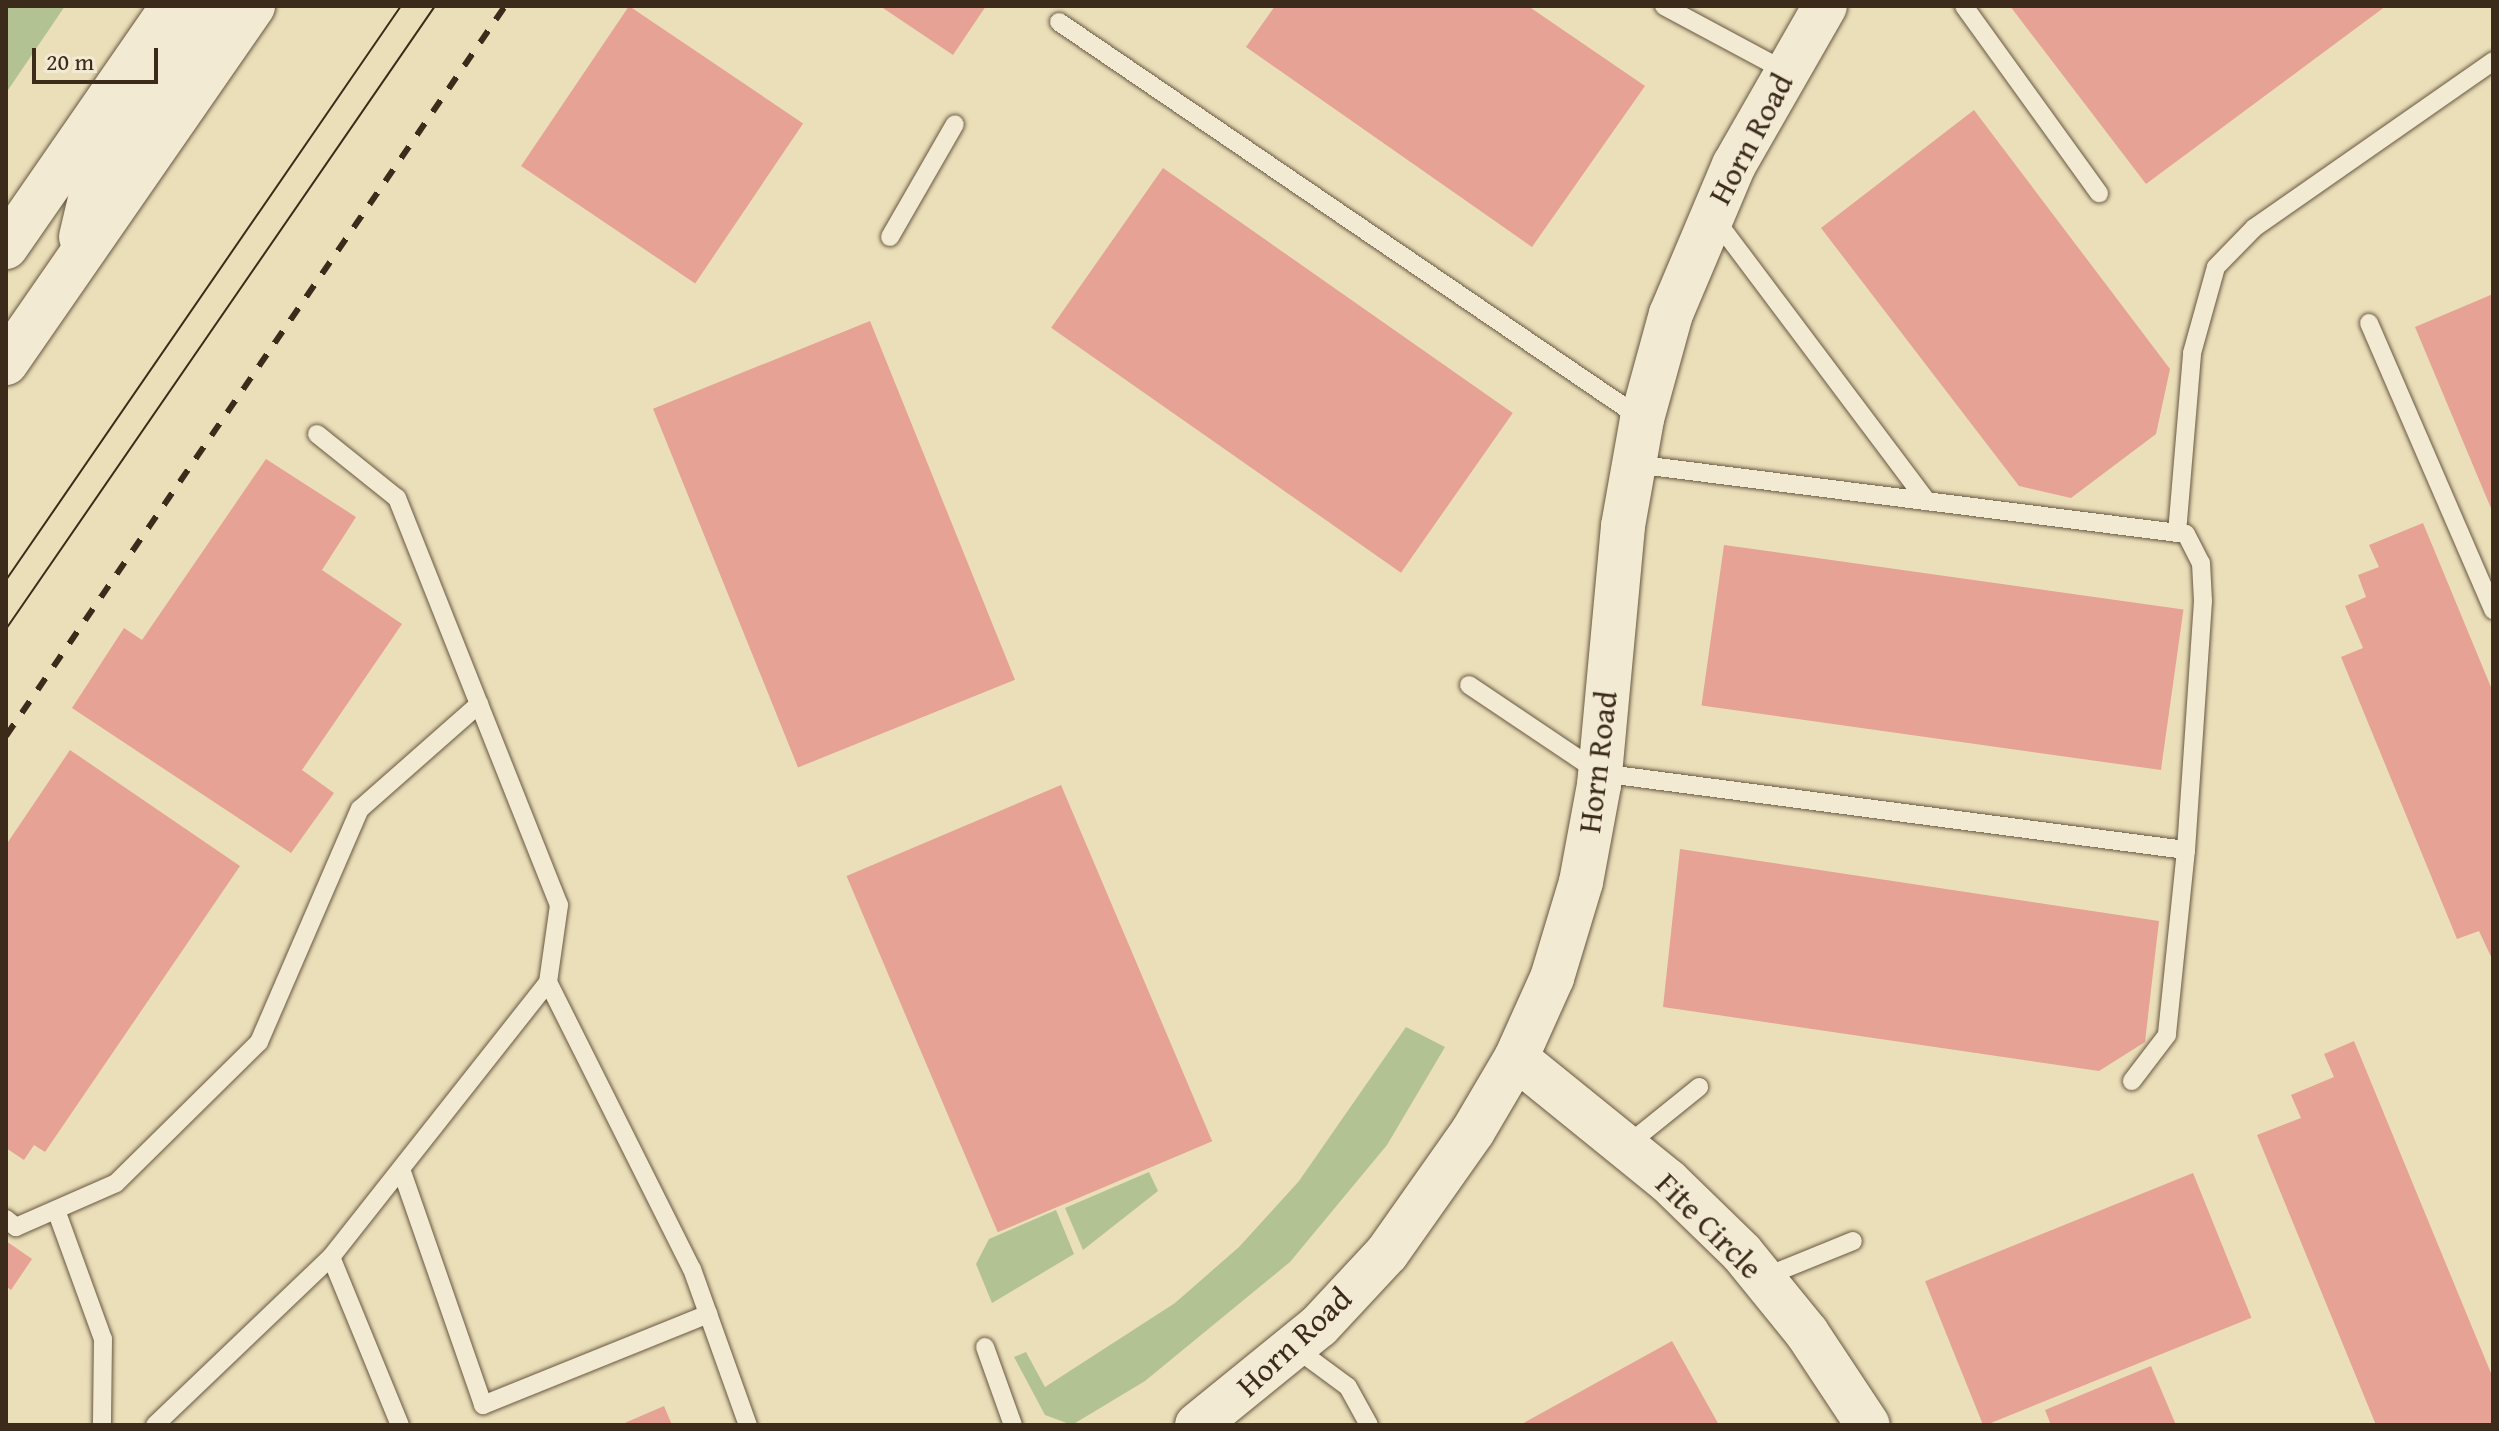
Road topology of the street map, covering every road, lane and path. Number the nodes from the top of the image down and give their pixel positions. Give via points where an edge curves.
1 (173, 6) edge
2 (210, 6) edge
3 (253, 6) edge
4 (1664, 6) edge
5 (1825, 6) edge
6 (1964, 6) edge
7 (1059, 22) dead end
8 (2493, 61) edge
9 (1787, 72) junction
10 (955, 124) dead end
11 (2099, 193) dead end
12 (1710, 214) junction
13 (890, 237) dead end
14 (6, 247) edge
15 (75, 263) junction
16 (2369, 323) dead end
17 (6, 363) edge
18 (1642, 419) junction
19 (317, 434) dead end
20 (1634, 464) junction
21 (1927, 501) junction
22 (2177, 533) junction
23 (2493, 610) edge
24 (1469, 685) dead end
25 (479, 704) junction
26 (1600, 773) junction
27 (2186, 850) junction
28 (548, 982) junction
29 (1516, 1058) junction
30 (2132, 1081) dead end
31 (1699, 1087) dead end
32 (1625, 1147) junction
33 (401, 1169) junction
34 (56, 1210) junction
35 (6, 1219) edge
36 (1853, 1241) dead end
37 (331, 1257) junction
38 (1762, 1278) junction
39 (708, 1314) junction
40 (985, 1347) dead end
41 (1294, 1347) junction
42 (102, 1425) edge
43 (155, 1425) edge
44 (400, 1425) edge
45 (748, 1425) edge
46 (1013, 1425) edge
47 (1197, 1425) edge
48 (1369, 1425) edge
49 (1868, 1425) edge

1 - 14 street
2 - 15 street via 95,178
3 - 15 street
4 - 9 lane
5 - 9 street, Horn Road
6 - 11 lane
7 - 18 lane
8 - 22 lane via 2254,228 2216,267 2192,353
9 - 12 street, Horn Road
10 - 13 lane
12 - 18 street, Horn Road via 1671,314
12 - 21 lane
15 - 17 street
16 - 23 lane
18 - 20 street, Horn Road
19 - 25 lane via 397,498
20 - 21 lane
20 - 26 street, Horn Road
21 - 22 lane
22 - 27 lane via 2186,534 2201,563 2203,601
24 - 26 lane
25 - 28 lane via 559,905
25 - 34 lane via 360,809 259,1042 116,1183
26 - 27 lane
26 - 29 street, Horn Road via 1577,896 1552,978
27 - 30 lane via 2167,1035
28 - 33 lane
28 - 39 lane via 692,1269
29 - 32 street, Fite Circle
29 - 41 street, Horn Road via 1446,1174 1387,1253
31 - 32 lane
32 - 38 street, Fite Circle via 1668,1181
33 - 37 lane
33 - 39 lane via 483,1405
34 - 35 lane via 16,1227
34 - 42 lane via 103,1339
36 - 38 lane
37 - 43 lane
37 - 44 lane
38 - 49 street, Fite Circle
39 - 45 lane
40 - 46 lane
41 - 47 street, Horn Road
41 - 48 lane via 1348,1387

